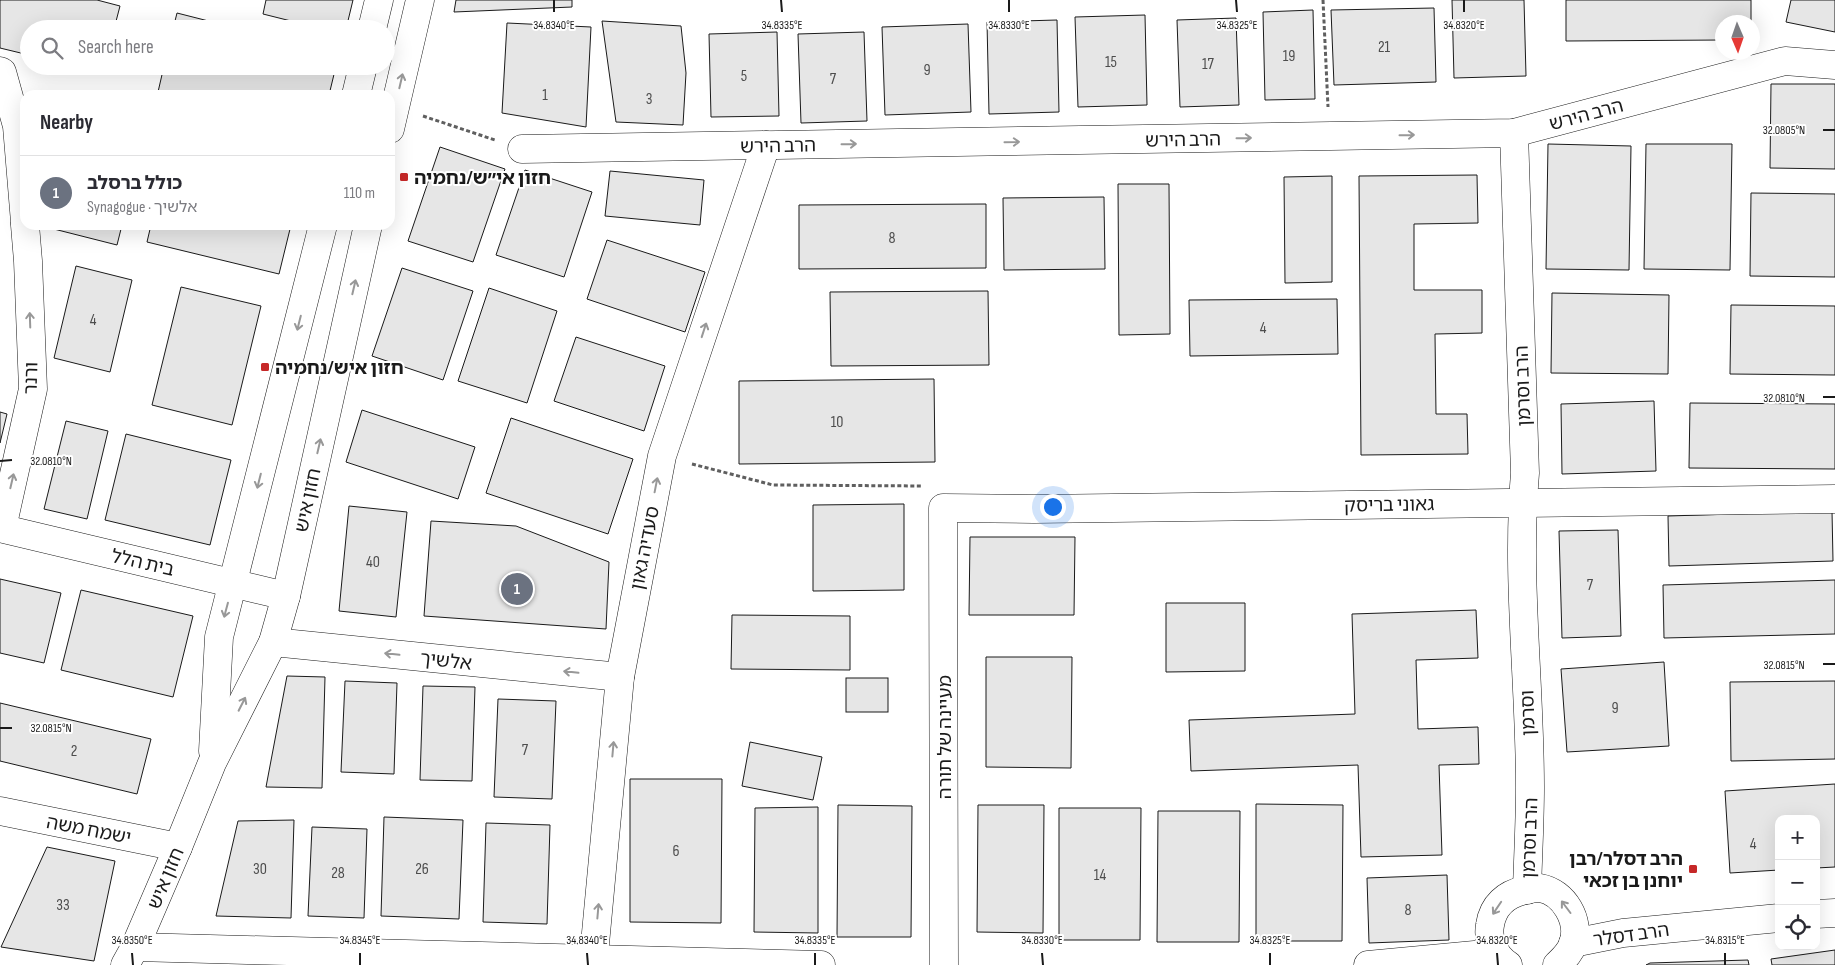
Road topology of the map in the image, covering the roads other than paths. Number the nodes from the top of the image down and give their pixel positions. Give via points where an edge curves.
1 (379, 0) edge
2 (420, 0) edge
3 (374, 20) edge
4 (1835, 65) edge
5 (0, 71) edge
6 (361, 75) edge
7 (357, 90) edge
8 (395, 109) edge
9 (1514, 133) junction
10 (766, 146) junction
11 (522, 149) road end
12 (20, 163) edge
13 (26, 230) edge
14 (322, 230) edge
15 (367, 230) edge
16 (1835, 499) edge
17 (1523, 503) junction
18 (943, 508) joint
19 (1, 528) edge
20 (234, 583) junction
21 (286, 596) junction
22 (1524, 638) joint
23 (273, 642) junction
24 (620, 677) junction
25 (212, 763) junction
26 (1530, 787) joint
27 (0, 811) edge
28 (178, 847) junction
29 (1527, 890) junction
30 (1835, 913) edge
31 (1820, 914) edge
32 (1775, 918) edge
33 (1573, 942) junction
34 (130, 956) edge
35 (1502, 959) edge
36 (593, 962) edge
37 (821, 965) edge
38 (944, 965) edge
39 (1368, 965) edge
40 (1557, 965) edge

1 - 3 street
8 -> 2 street
4 - 9 street, הרב הירש via 1785,61
5 - 12 street, ורנר via 17,126
6 - 7 street
10 -> 9 street, הרב הירש
9 - 17 street, הרב וסרמן via 1526,473
10 - 11 street, הרב הירש
24 -> 10 street, סעדיה גאון via 662,456
19 -> 13 street, ורנר via 33,389
14 -> 20 street, חזון איש
21 -> 15 street, חזון איש
16 - 17 street, גאוני בריסק
17 - 18 street, גאוני בריסק
17 - 22 street, הרב וסרמן
18 - 38 street, מעיינה של תורה
19 - 20 street, בית הלל
20 - 21 street, בית הלל
20 -> 25 street, חזון איש via 219,637
21 - 23 street, חזון איש
22 - 26 street, וסרמן
24 -> 23 street, אלשיך
25 -> 23 street, חזון איש
36 -> 24 street, סעדיה גאון
25 - 28 street, חזון איש
26 - 29 street, הרב וסרמן
27 - 28 street, ישמח משה
28 - 34 street, חזון איש
33 -> 29 street via 1572,914 1564,902 1539,888
29 -> 35 street via 1511,893 1493,914 1490,941
30 - 31 street
32 - 33 street, הרב דסלר via 1623,933
33 - 40 street via 1567,956
34 - 36 street
35 - 39 street
36 - 37 street

